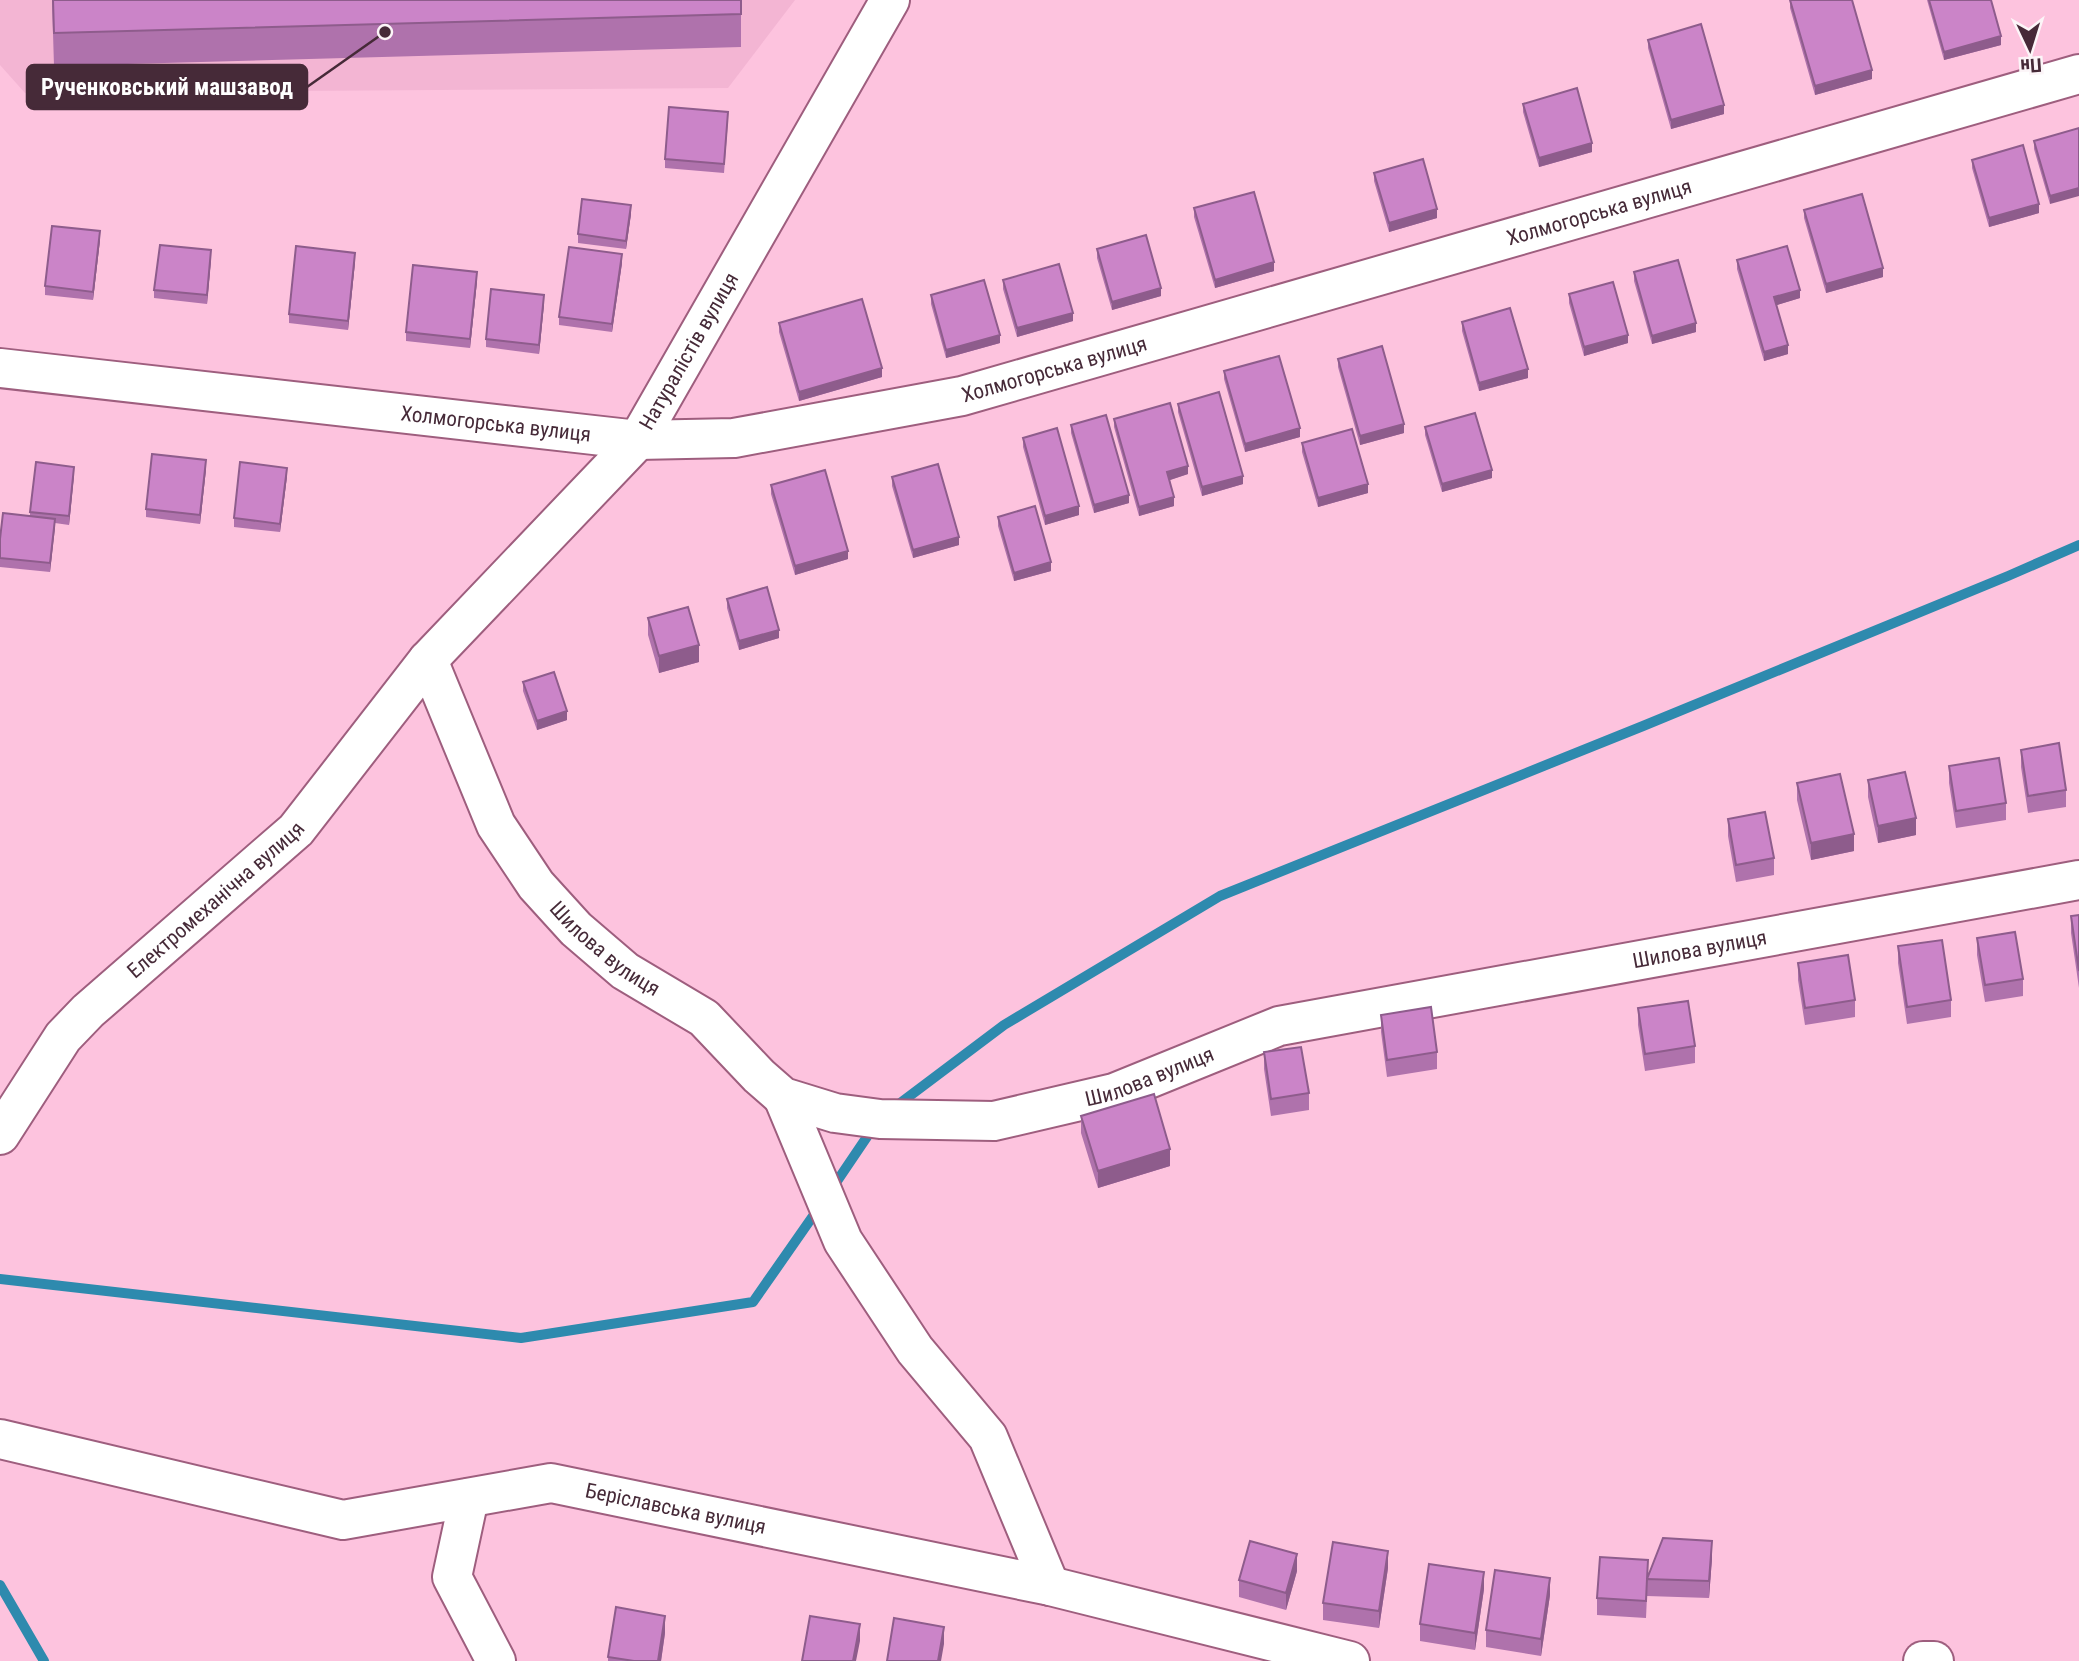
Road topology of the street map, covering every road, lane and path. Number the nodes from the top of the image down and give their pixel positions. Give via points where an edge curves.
1 (890, 0) edge
2 (2079, 74) edge
3 (0, 368) edge
4 (638, 440) junction
5 (428, 660) junction
6 (2079, 880) edge
7 (783, 1097) junction
8 (0, 1135) edge
9 (0, 1439) edge
10 (469, 1498) junction
11 (1050, 1586) junction
12 (496, 1661) edge
13 (1350, 1661) edge
14 (1923, 1661) edge
15 (1934, 1661) edge

1 - 4 street, Натуралістів вулиця
2 - 4 street, Холмогорська вулиця via 962,396 734,438
3 - 4 street, Холмогорська вулиця
4 - 5 street, Натуралістів вулиця
5 - 7 street, Шилова вулиця via 496,825 536,885 576,929 625,971 704,1018
5 - 8 street, Електромеханічна вулиця via 296,830 63,1037
6 - 7 street, Шилова вулиця via 1279,1027 1114,1093 994,1121 869,1117 835,1113
7 - 11 street via 843,1241 915,1349 988,1437
9 - 10 street, Беріславська вулиця via 343,1520
10 - 11 street, Беріславська вулиця via 551,1483
10 - 12 street via 452,1577
11 - 13 street, Беріславська вулиця
14 - 15 street

